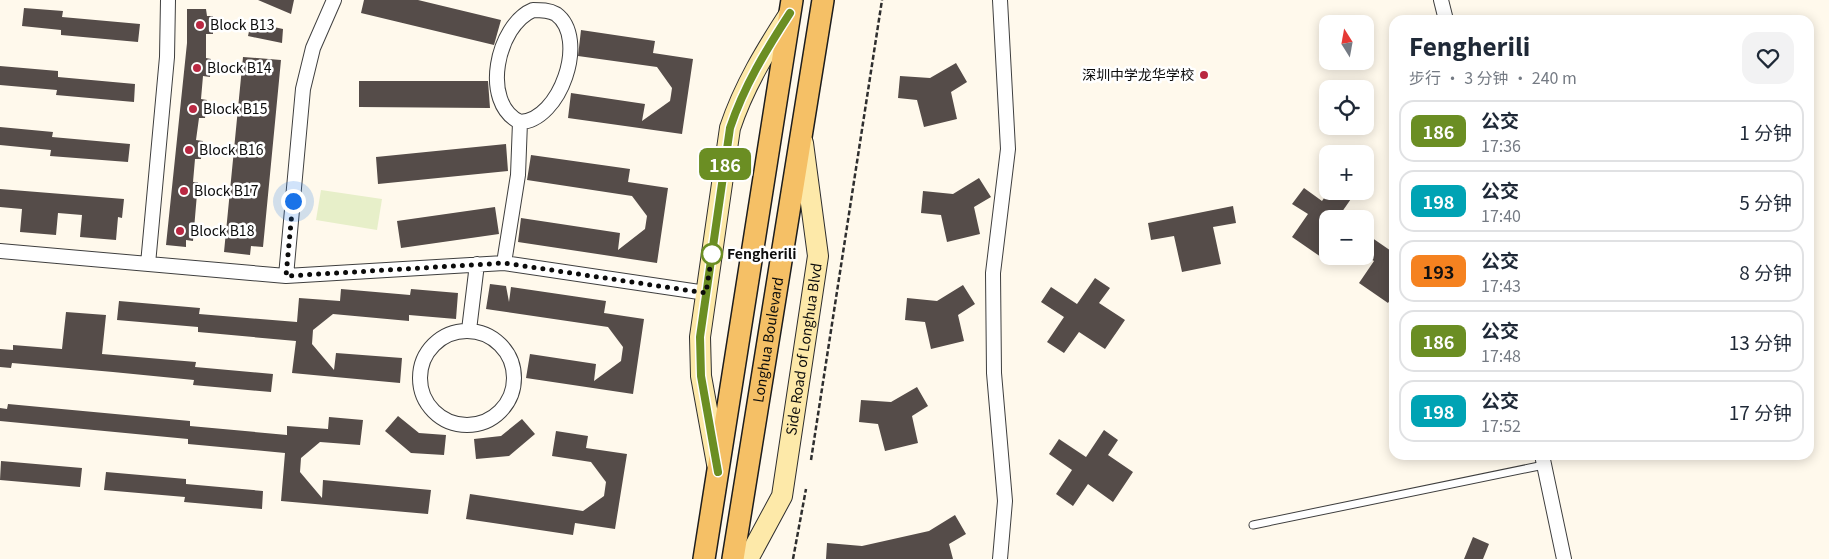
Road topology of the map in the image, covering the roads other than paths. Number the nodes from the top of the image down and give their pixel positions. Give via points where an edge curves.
1 (168, 0) edge
2 (334, 0) edge
3 (823, 0) edge
4 (1000, 0) edge
5 (1442, 0) edge
6 (791, 6) edge
7 (1445, 15) edge
8 (520, 122) junction
9 (802, 130) junction
10 (0, 250) edge
11 (504, 263) junction
12 (148, 264) junction
13 (477, 264) junction
14 (286, 276) junction
15 (706, 293) junction
16 (469, 330) junction
17 (1543, 460) edge
18 (718, 472) junction
19 (1253, 525) dead end
20 (704, 559) edge
21 (733, 559) edge
22 (748, 559) edge
23 (1000, 559) edge
24 (1564, 559) edge

1 - 12 street via 167,57
2 - 14 street via 313,48 303,89
3 - 9 main road, Longhua Boulevard
4 - 23 street via 1008,148 993,273 994,373 1005,501
5 - 7 street
6 - 15 main road via 742,95 730,128
6 - 18 main road, Longhua Boulevard
8 - 8 street via 507,112 502,101 498,78 500,54 508,32 523,14 545,10 556,14 564,23 569,45 568,69 560,91 546,111 537,118
8 - 11 street via 518,176
9 - 21 main road, Longhua Boulevard
9 - 22 main road, Side Road of Longhua Blvd via 818,256 782,496
10 - 12 street
11 - 13 street
11 - 15 street
12 - 14 street
13 - 14 street
13 - 16 street
15 - 18 main road via 700,354
16 - 16 street via 450,333 434,343 423,358 419,376 422,394 432,410 447,422 465,426 484,423 500,413 511,398 515,380 512,362 502,346 487,335
17 - 19 lane
17 - 24 street
18 - 20 main road, Longhua Boulevard

